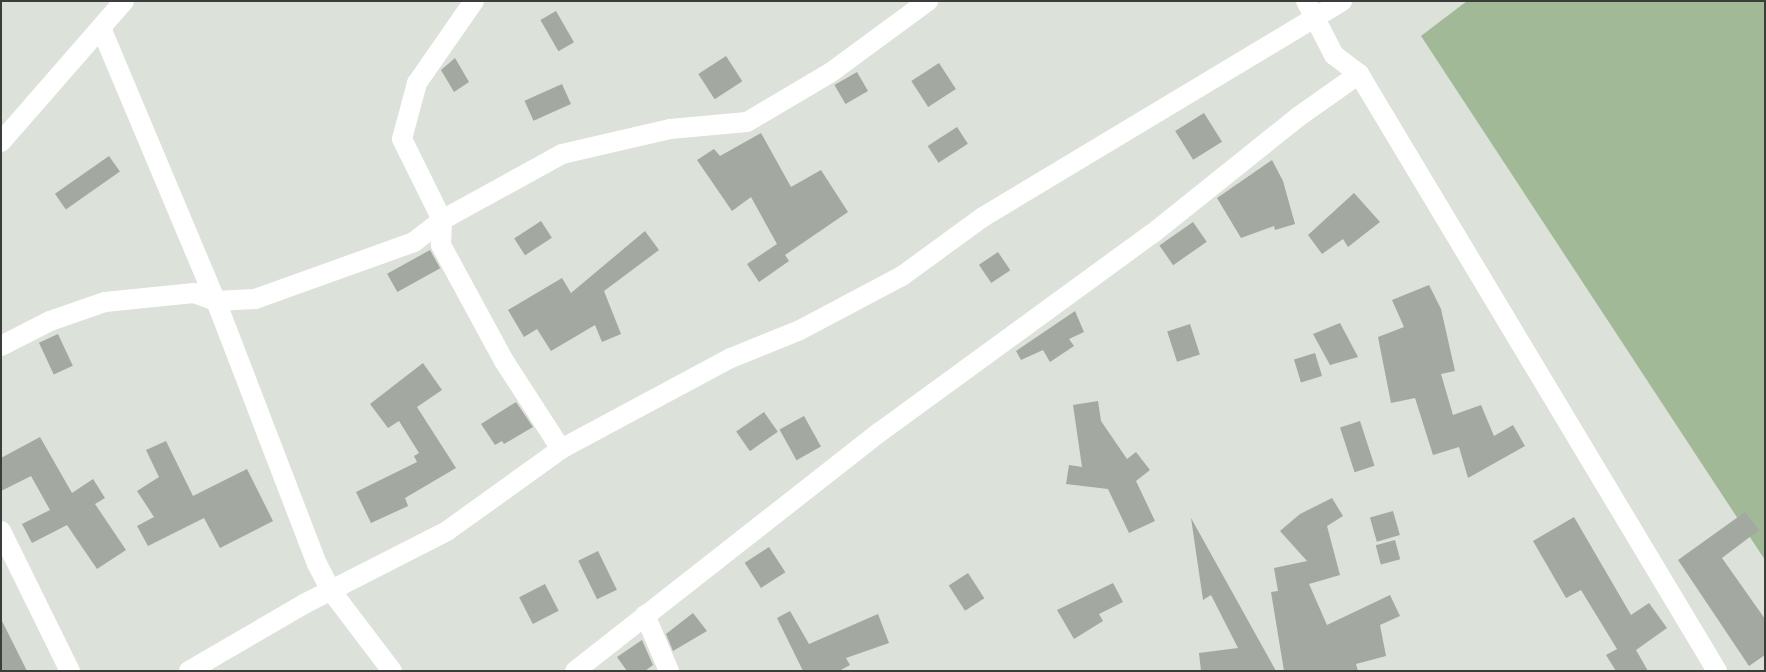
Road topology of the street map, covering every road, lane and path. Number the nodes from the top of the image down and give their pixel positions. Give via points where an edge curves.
1 (124, 1) edge
2 (474, 1) edge
3 (928, 1) edge
4 (1342, 1) edge
5 (1310, 10) edge
6 (101, 28) junction
7 (1359, 74) junction
8 (1, 142) edge
9 (442, 220) junction
10 (216, 301) junction
11 (1, 346) edge
12 (561, 449) junction
13 (1, 531) edge
14 (332, 592) junction
15 (645, 615) junction
16 (70, 671) edge
17 (189, 671) edge
18 (392, 671) edge
19 (575, 671) edge
20 (669, 671) edge
21 (1717, 671) edge

1 - 6 street
2 - 9 street via 418,83 402,139
3 - 9 street via 830,73 747,122 670,129 562,154
4 - 5 street
5 - 7 street via 1334,55
5 - 12 street via 983,217 902,276 800,330 731,358
6 - 8 street
6 - 10 street
7 - 15 street via 1152,234 880,432
7 - 21 street
9 - 10 street via 414,242 374,259 255,299
9 - 12 street via 441,245 504,361
10 - 11 street via 194,293 105,302 50,321
10 - 14 street via 317,564
12 - 14 street via 447,532
13 - 16 street
14 - 17 street
14 - 18 street
15 - 19 street
15 - 20 street

